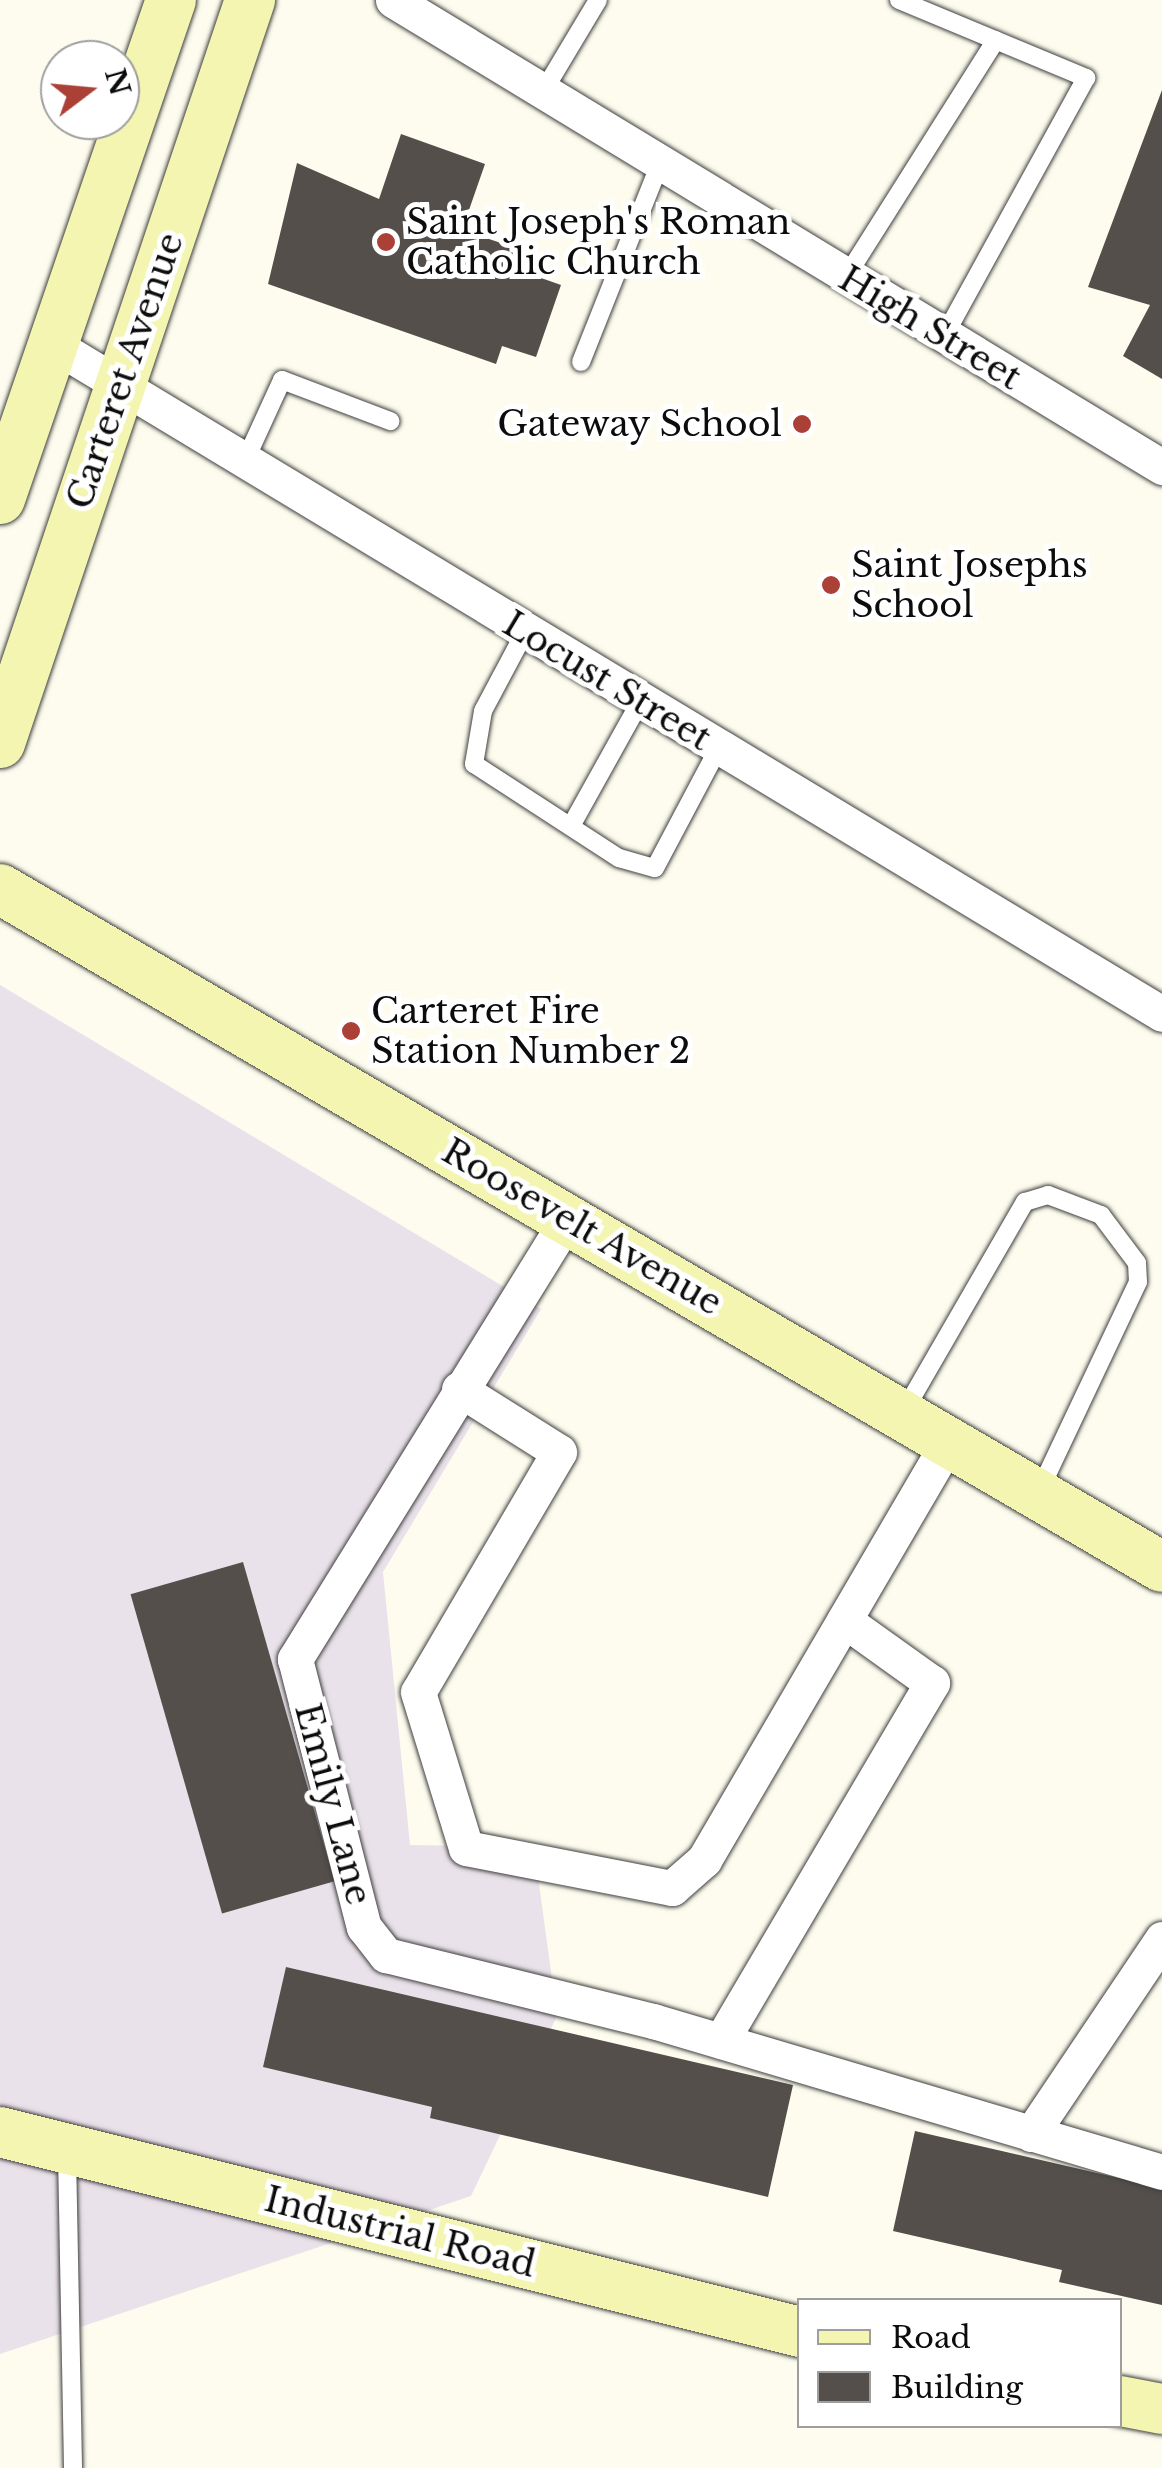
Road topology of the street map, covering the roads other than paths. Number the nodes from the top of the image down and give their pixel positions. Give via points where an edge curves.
1 (171, 0) edge
2 (250, 0) edge
3 (392, 0) edge
4 (598, 0) edge
5 (899, 0) edge
6 (996, 40) junction
7 (543, 92) junction
8 (660, 163) junction
9 (846, 277) junction
10 (944, 336) junction
11 (54, 345) junction
12 (581, 362) dead end
13 (120, 385) junction
14 (390, 421) dead end
15 (244, 461) junction
16 (1162, 467) edge
17 (0, 499) edge
18 (525, 632) junction
19 (640, 702) junction
20 (0, 743) edge
21 (718, 749) junction
22 (571, 826) junction
23 (0, 889) edge
24 (1162, 1014) edge
25 (568, 1218) junction
26 (459, 1389) junction
27 (902, 1414) junction
28 (949, 1441) junction
29 (1038, 1494) junction
30 (1162, 1567) edge
31 (844, 1620) junction
32 (1162, 1940) edge
33 (721, 2040) junction
34 (0, 2132) edge
35 (1031, 2134) junction
36 (1162, 2139) edge
37 (67, 2149) junction
38 (1152, 2170) edge
39 (797, 2331) edge
40 (1122, 2401) edge
41 (1162, 2409) edge
42 (72, 2468) edge

1 - 11 street
2 - 13 street, Carteret Avenue
3 - 7 street, High Street
4 - 7 lane
5 - 6 lane
6 - 9 lane
6 - 10 lane via 1086,78
7 - 8 street, High Street
8 - 9 street, High Street
8 - 12 lane
9 - 10 street, High Street
10 - 16 street, High Street
11 - 13 street, Locust Street
11 - 17 street
13 - 15 street, Locust Street
13 - 20 street, Carteret Avenue
14 - 15 lane via 282,380
15 - 18 street, Locust Street
18 - 19 street, Locust Street
18 - 22 lane via 483,710 474,764
19 - 21 street, Locust Street
19 - 22 lane
21 - 22 lane via 655,868 644,872
21 - 24 street, Locust Street
23 - 25 street, Roosevelt Avenue
25 - 26 street, Emily Lane
25 - 27 street, Roosevelt Avenue
26 - 31 street via 558,1452 418,1692 466,1848 672,1888 704,1860
26 - 33 street, Emily Lane via 295,1659 364,1926 386,1955
27 - 28 street, Roosevelt Avenue
27 - 29 lane via 1026,1202 1048,1195 1101,1214 1137,1263 1138,1282
28 - 29 street, Roosevelt Avenue
28 - 31 street
29 - 30 street, Roosevelt Avenue
31 - 33 street via 932,1683
32 - 35 street
33 - 35 street, Emily Lane
34 - 37 street, Industrial Road
35 - 38 street, Emily Lane
36 - 38 street
37 - 39 street, Industrial Road
37 - 42 lane
40 - 41 street

